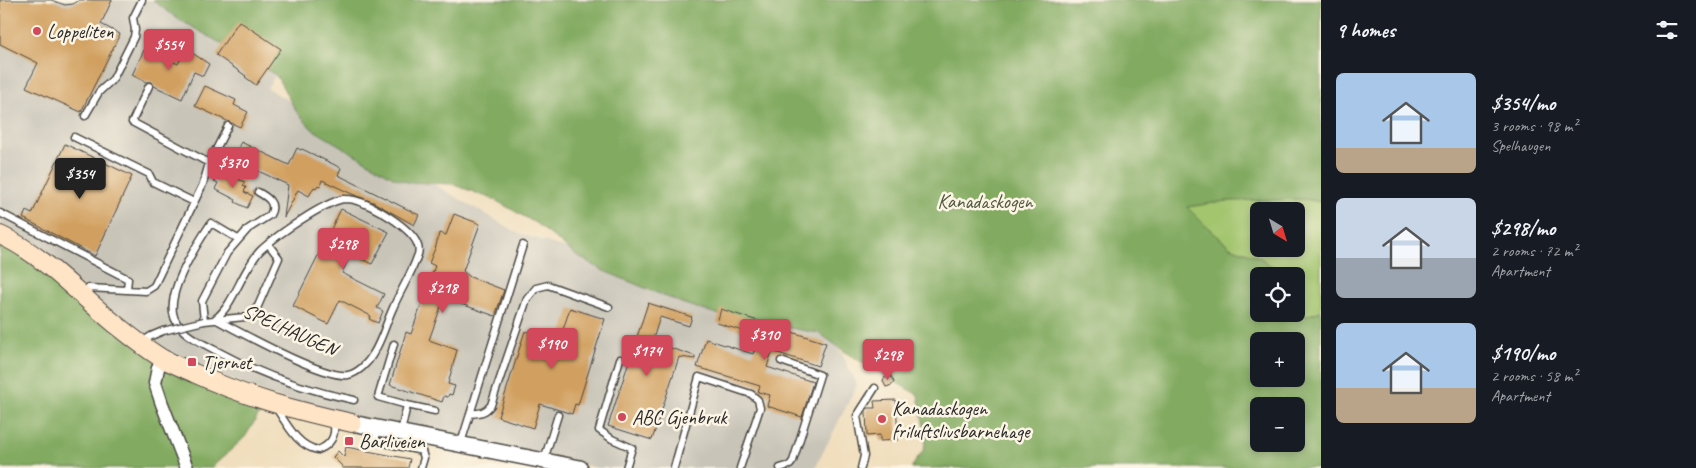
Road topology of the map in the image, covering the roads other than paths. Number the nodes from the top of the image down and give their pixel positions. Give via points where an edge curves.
1 (142, 0) edge
2 (149, 86) dead end
3 (85, 116) dead end
4 (228, 126) dead end
5 (74, 137) dead end
6 (210, 163) junction
7 (258, 192) dead end
8 (194, 202) junction
9 (0, 212) edge
10 (0, 235) edge
11 (238, 239) junction
12 (268, 244) junction
13 (523, 245) dead end
14 (127, 289) junction
15 (81, 294) junction
16 (608, 308) dead end
17 (215, 319) junction
18 (204, 321) junction
19 (141, 343) junction
20 (394, 344) dead end
21 (162, 358) junction
22 (620, 359) dead end
23 (781, 361) dead end
24 (876, 388) dead end
25 (354, 400) dead end
26 (274, 404) junction
27 (407, 404) junction
28 (434, 412) dead end
29 (470, 414) junction
30 (558, 415) dead end
31 (332, 419) junction
32 (352, 423) joint
33 (378, 428) junction
34 (401, 432) junction
35 (461, 443) junction
36 (544, 460) junction
37 (187, 468) edge
38 (421, 468) edge
39 (580, 468) edge
40 (626, 468) edge
41 (674, 468) edge
42 (740, 468) edge
43 (780, 468) edge
44 (861, 468) edge

1 - 3 lane via 133,18 134,36 112,79 99,92
2 - 6 lane via 132,122
4 - 6 lane
5 - 8 lane via 149,174 153,182
6 - 8 lane
7 - 11 lane via 270,200 272,212
8 - 14 lane via 154,286 146,291
9 - 14 lane via 128,278
10 - 15 main road via 45,264
11 - 18 lane via 227,252 204,296
11 - 25 lane via 211,223 193,251 178,287 173,314 179,324 196,340 256,371
12 - 17 lane, SPELHAUGEN via 260,250 226,309
12 - 17 lane, SPELHAUGEN via 279,258 258,306 245,317
12 - 17 lane, SPELHAUGEN via 333,201 343,199 355,200 384,214 408,231 419,248 414,266 376,348 367,362 350,375 338,375 308,365
13 - 29 lane
14 - 15 lane via 88,288
15 - 19 main road
16 - 29 lane via 548,285 536,288 527,299 490,404 481,413
17 - 18 lane, SPELHAUGEN
18 - 19 lane, SPELHAUGEN, bridge via 163,331
19 - 21 main road
20 - 27 lane via 378,397
21 - 26 main road via 220,385
21 - 37 street via 155,383
22 - 40 lane via 599,430 632,448
23 - 43 lane via 820,375 793,461
24 - 44 lane via 857,416 864,456
26 - 31 main road
26 - 31 lane via 298,440 310,449 318,450 329,444 335,431
27 - 28 lane
27 - 34 lane
29 - 35 lane
30 - 36 lane
31 - 32 main road
32 - 33 street
33 - 34 street
33 - 38 lane via 375,441 422,451
34 - 35 street
35 - 36 street
36 - 39 street
41 - 42 lane via 699,377 751,394 758,400 760,408

